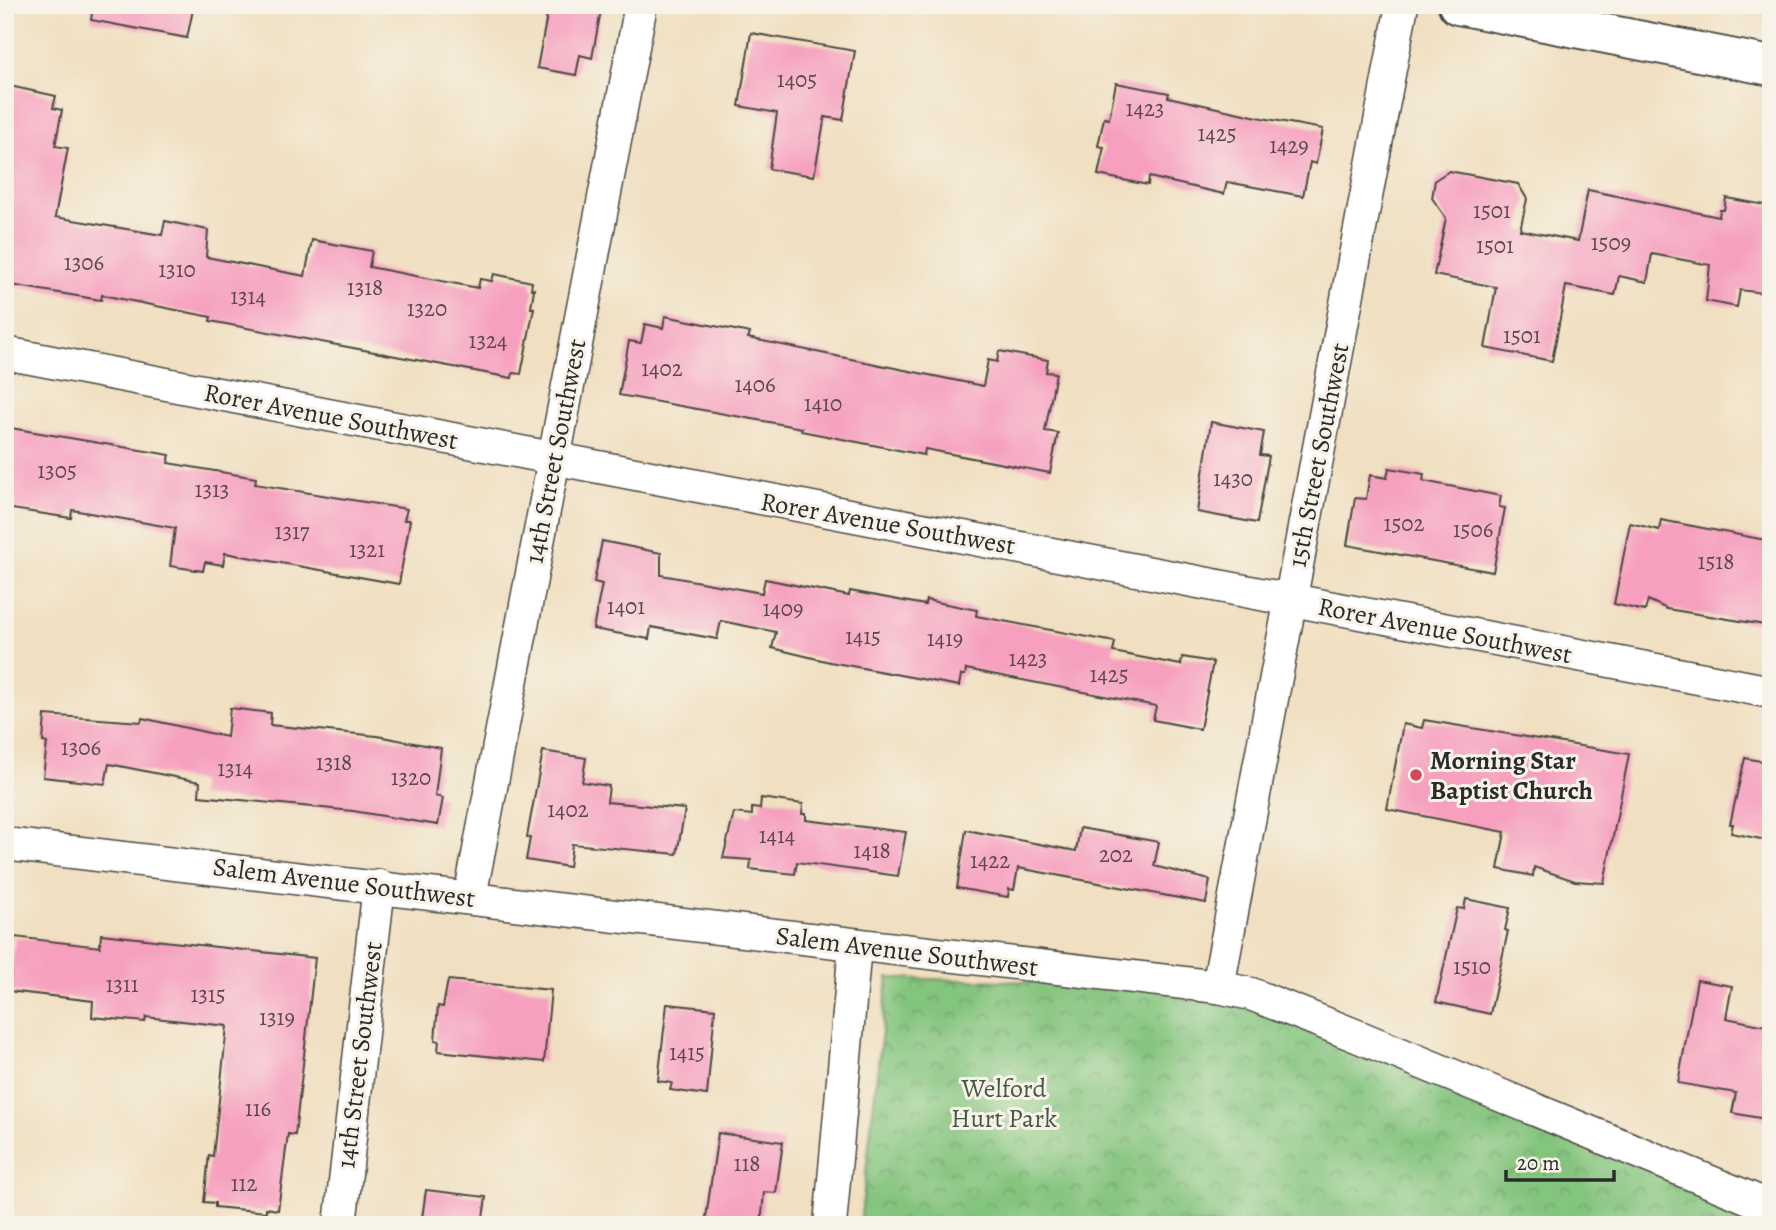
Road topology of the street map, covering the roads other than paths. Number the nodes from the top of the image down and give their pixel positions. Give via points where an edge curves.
1 (641, 5) edge
2 (1402, 5) edge
3 (1458, 5) edge
4 (1771, 66) edge
5 (5, 353) edge
6 (552, 460) junction
7 (1291, 599) junction
8 (1771, 692) edge
9 (5, 844) edge
10 (379, 886) junction
11 (470, 897) junction
12 (855, 946) junction
13 (1218, 987) junction
14 (1771, 1207) edge
15 (340, 1225) edge
16 (830, 1225) edge

1 - 6 street, 14th Street Southwest
2 - 7 street, 15th Street Southwest
3 - 4 main road
5 - 6 street, Rorer Avenue Southwest
6 - 7 street, Rorer Avenue Southwest
6 - 11 street, 14th Street Southwest
7 - 8 street, Rorer Avenue Southwest
7 - 13 street, 15th Street Southwest
9 - 10 street, Salem Avenue Southwest
10 - 11 street, Salem Avenue Southwest
10 - 15 street, 14th Street Southwest
11 - 12 street, Salem Avenue Southwest
12 - 13 street, Salem Avenue Southwest
12 - 16 street
13 - 14 street, Salem Avenue Southwest via 1251,994 1339,1029

